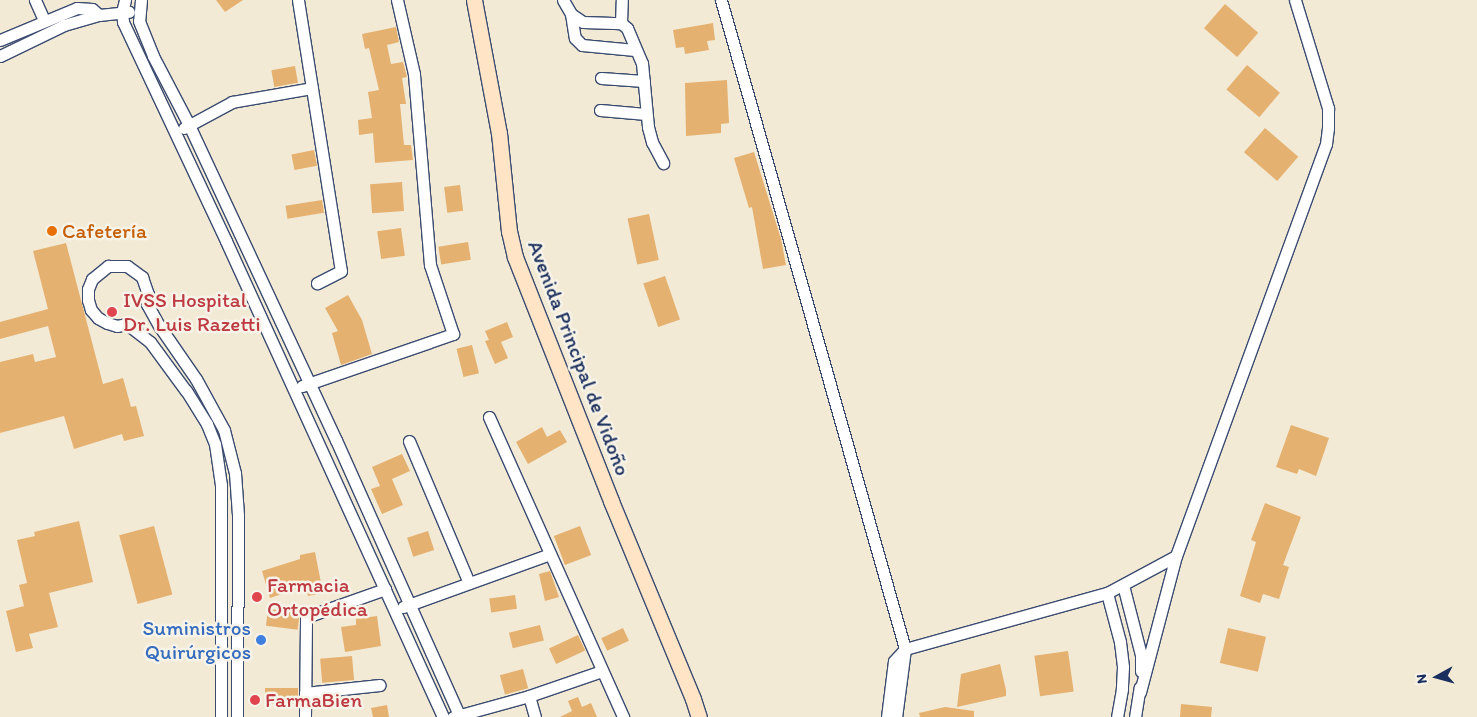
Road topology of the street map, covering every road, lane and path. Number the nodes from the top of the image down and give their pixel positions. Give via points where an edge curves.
1 (36, 0) edge
2 (125, 0) edge
3 (141, 0) edge
4 (298, 0) edge
5 (397, 0) edge
6 (474, 0) edge
7 (563, 0) edge
8 (622, 0) edge
9 (721, 0) edge
10 (1295, 0) edge
11 (122, 12) junction
12 (138, 12) junction
13 (571, 14) junction
14 (99, 15) junction
15 (44, 20) junction
16 (621, 23) junction
17 (0, 40) edge
18 (635, 50) junction
19 (0, 56) edge
20 (601, 78) dead end
21 (644, 81) junction
22 (312, 88) junction
23 (600, 110) dead end
24 (646, 114) junction
25 (189, 125) junction
26 (176, 134) junction
27 (663, 163) dead end
28 (318, 283) dead end
29 (308, 382) junction
30 (294, 390) junction
31 (489, 417) dead end
32 (409, 441) dead end
33 (550, 554) junction
34 (1176, 556) junction
35 (469, 583) junction
36 (1123, 585) junction
37 (385, 589) junction
38 (1107, 594) junction
39 (410, 604) junction
40 (395, 610) junction
41 (905, 649) junction
42 (602, 670) junction
43 (380, 685) dead end
44 (1140, 692) junction
45 (305, 693) junction
46 (529, 696) junction
47 (458, 716) edge
48 (221, 717) edge
49 (237, 717) edge
50 (305, 717) edge
51 (443, 717) edge
52 (535, 717) edge
53 (623, 717) edge
54 (699, 717) edge
55 (887, 717) edge
56 (896, 717) edge
57 (1117, 717) edge
58 (1135, 717) edge

1 - 15 street
2 - 11 street
3 - 12 street
4 - 22 street
5 - 29 street via 414,74 430,265 453,334
6 - 54 main road, Avenida Principal de Vidoño via 499,133 509,231 515,257
7 - 13 street
8 - 16 street
9 - 41 street
10 - 34 street via 1328,108 1326,144
11 - 12 street
11 - 14 street
11 - 26 street via 123,22
12 - 25 street via 153,56
13 - 16 street via 583,22
13 - 18 street via 575,38 582,45
14 - 15 street via 82,7
14 - 19 street via 64,25
15 - 17 street
16 - 18 street via 627,28
18 - 21 street via 642,63
20 - 21 street
21 - 24 street
22 - 25 street via 232,102
22 - 28 street via 341,271
23 - 24 street
24 - 27 street via 652,142
25 - 26 street
25 - 29 street
26 - 30 street
29 - 30 street
29 - 39 street
30 - 37 street
31 - 33 street
32 - 35 street
33 - 35 street
33 - 42 street
34 - 36 street
34 - 44 street
35 - 39 street
36 - 38 street
36 - 44 street via 1141,655
37 - 40 street
37 - 45 street via 306,617
38 - 41 street
38 - 57 street via 1123,667
39 - 40 street
39 - 47 street
40 - 51 street
41 - 55 street via 894,661
41 - 56 street
42 - 46 street
42 - 53 street
43 - 45 street
44 - 58 street
45 - 50 street
46 - 47 street
46 - 52 street
48 - 49 street via 222,495 214,444 207,424 186,390 150,342 128,324 117,326 107,323 91,310 88,289 96,275 108,266 127,266 142,277 148,294 147,304 196,379 224,430 235,473 238,515

